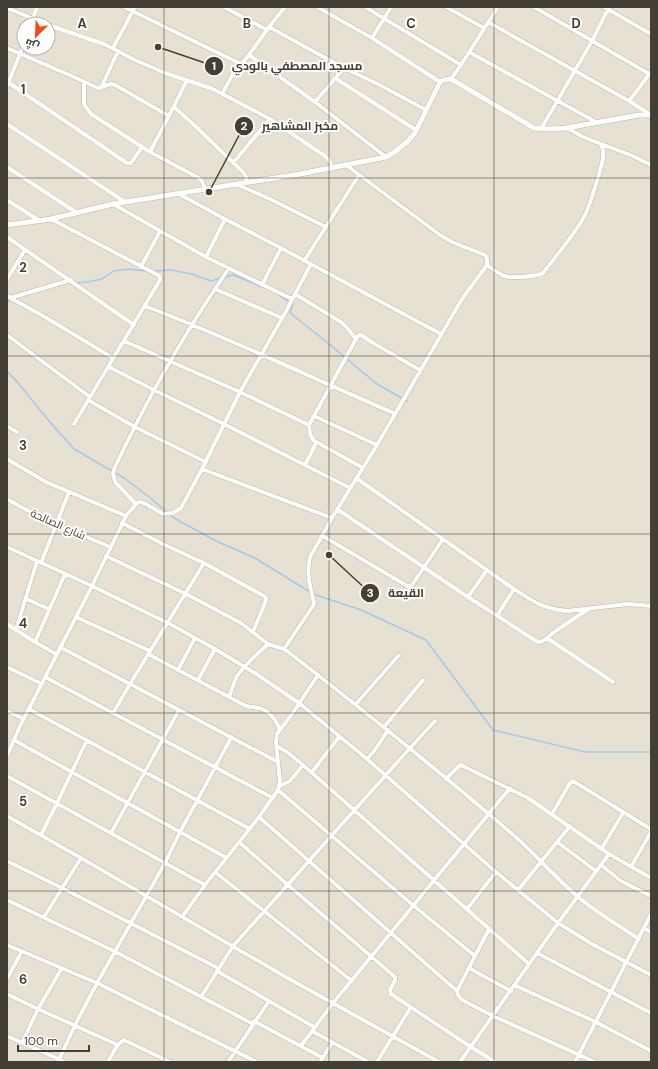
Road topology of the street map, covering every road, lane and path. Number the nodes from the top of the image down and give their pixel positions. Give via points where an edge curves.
1 (124, 7) edge
2 (224, 7) edge
3 (285, 7) edge
4 (317, 7) edge
5 (365, 7) edge
6 (391, 7) edge
7 (446, 7) edge
8 (498, 7) edge
9 (534, 7) edge
10 (7, 8) edge
11 (607, 8) edge
12 (134, 9) edge
13 (21, 16) edge
14 (384, 18) junction
15 (488, 22) junction
16 (56, 27) edge
17 (268, 28) junction
18 (484, 28) junction
19 (651, 34) edge
20 (372, 38) junction
21 (592, 41) junction
22 (113, 48) junction
23 (118, 51) junction
24 (469, 52) junction
25 (249, 55) junction
26 (19, 56) edge
27 (25, 56) edge
28 (241, 64) junction
29 (461, 65) junction
30 (344, 68) junction
31 (575, 70) junction
32 (650, 74) edge
33 (335, 78) junction
34 (451, 79) junction
35 (187, 80) junction
36 (84, 82) junction
37 (440, 82) junction
38 (8, 85) edge
39 (101, 88) junction
40 (222, 94) junction
41 (558, 100) junction
42 (629, 100) junction
43 (315, 102) junction
44 (174, 107) junction
45 (426, 110) junction
46 (651, 115) edge
47 (169, 116) junction
48 (270, 119) junction
49 (596, 122) junction
50 (7, 124) edge
51 (566, 128) junction
52 (541, 129) junction
53 (416, 130) junction
54 (601, 144) junction
55 (142, 147) junction
56 (150, 152) junction
57 (386, 157) junction
58 (233, 163) junction
59 (346, 165) junction
60 (651, 165) edge
61 (7, 167) edge
62 (332, 168) junction
63 (359, 175) junction
64 (247, 182) junction
65 (236, 184) junction
66 (205, 189) junction
67 (178, 193) junction
68 (7, 200) edge
69 (125, 202) junction
70 (113, 204) junction
71 (77, 214) junction
72 (51, 219) junction
73 (225, 219) junction
74 (40, 221) junction
75 (7, 224) edge
76 (326, 227) junction
77 (160, 231) junction
78 (7, 237) edge
79 (281, 248) junction
80 (25, 250) junction
81 (206, 257) junction
82 (304, 260) junction
83 (311, 264) junction
84 (487, 266) junction
85 (141, 267) junction
86 (229, 268) junction
87 (7, 279) edge
88 (71, 280) junction
89 (262, 285) junction
90 (215, 289) junction
91 (295, 294) junction
92 (8, 297) edge
93 (292, 299) junction
94 (145, 306) junction
95 (282, 318) junction
96 (134, 324) junction
97 (192, 325) junction
98 (441, 334) junction
99 (7, 335) edge
100 (356, 339) junction
101 (124, 341) junction
102 (261, 353) junction
103 (114, 358) junction
104 (170, 360) junction
105 (108, 367) junction
106 (420, 370) junction
107 (330, 386) junction
108 (154, 390) junction
109 (240, 392) junction
110 (89, 399) junction
111 (394, 413) junction
112 (314, 416) junction
113 (74, 424) dead end
114 (224, 424) junction
115 (309, 425) junction
116 (7, 426) edge
117 (135, 427) junction
118 (17, 432) dead end
119 (316, 443) junction
120 (377, 445) junction
121 (7, 459) edge
122 (206, 462) junction
123 (305, 465) junction
124 (363, 468) junction
125 (202, 469) junction
126 (356, 478) junction
127 (350, 488) junction
128 (69, 492) junction
129 (7, 499) edge
130 (136, 504) junction
131 (337, 509) junction
132 (126, 516) junction
133 (332, 518) junction
134 (122, 523) junction
135 (56, 524) junction
136 (322, 535) junction
137 (443, 539) junction
138 (7, 547) edge
139 (110, 547) junction
140 (106, 556) junction
141 (39, 562) junction
142 (204, 563) junction
143 (424, 567) junction
144 (487, 570) junction
145 (65, 574) junction
146 (92, 586) junction
147 (514, 589) junction
148 (186, 594) junction
149 (468, 597) junction
150 (26, 599) junction
151 (651, 606) edge
152 (591, 608) junction
153 (49, 609) junction
154 (497, 616) junction
155 (76, 617) junction
156 (168, 623) junction
157 (7, 624) edge
158 (16, 630) junction
159 (253, 632) junction
160 (194, 638) junction
161 (546, 638) junction
162 (35, 642) junction
163 (268, 644) junction
164 (60, 647) junction
165 (215, 649) junction
166 (284, 649) junction
167 (149, 652) junction
168 (56, 654) junction
169 (399, 655) dead end
170 (244, 666) junction
171 (7, 667) edge
172 (178, 670) junction
173 (318, 675) junction
174 (45, 677) junction
175 (198, 680) junction
176 (423, 680) dead end
177 (613, 682) dead end
178 (42, 684) junction
179 (130, 684) junction
180 (229, 697) junction
181 (300, 703) junction
182 (356, 704) junction
183 (29, 709) junction
184 (179, 710) junction
185 (7, 711) edge
186 (113, 713) junction
187 (24, 719) junction
188 (435, 721) dead end
189 (384, 727) junction
190 (280, 730) junction
191 (388, 730) junction
192 (339, 737) junction
193 (231, 738) junction
194 (163, 739) junction
195 (14, 740) junction
196 (87, 740) junction
197 (277, 746) junction
198 (9, 747) edge
199 (410, 748) junction
200 (7, 756) edge
201 (366, 760) junction
202 (278, 762) junction
203 (303, 765) junction
204 (215, 768) junction
205 (72, 772) junction
206 (145, 772) junction
207 (312, 772) junction
208 (7, 776) edge
209 (385, 776) junction
210 (446, 779) junction
211 (279, 788) junction
212 (510, 788) junction
213 (273, 798) junction
214 (197, 800) junction
215 (57, 803) junction
216 (128, 803) junction
217 (355, 811) junction
218 (623, 813) junction
219 (489, 814) junction
220 (552, 814) junction
221 (7, 816) edge
222 (259, 817) junction
223 (570, 826) junction
224 (250, 829) junction
225 (180, 832) junction
226 (111, 833) junction
227 (41, 835) junction
228 (332, 836) junction
229 (240, 842) junction
230 (557, 842) junction
231 (464, 844) junction
232 (602, 848) junction
233 (610, 854) junction
234 (81, 858) junction
235 (227, 858) junction
236 (7, 861) edge
237 (310, 861) junction
238 (541, 862) junction
239 (165, 863) junction
240 (601, 865) junction
241 (631, 867) junction
242 (596, 871) junction
243 (215, 872) junction
244 (496, 872) junction
245 (651, 878) edge
246 (434, 881) junction
247 (205, 885) junction
248 (288, 885) junction
249 (62, 888) junction
250 (518, 890) junction
251 (147, 896) junction
252 (577, 896) junction
253 (651, 896) edge
254 (7, 900) edge
255 (414, 906) junction
256 (467, 909) junction
257 (264, 911) junction
258 (651, 914) edge
259 (44, 917) junction
260 (182, 917) junction
261 (131, 923) junction
262 (558, 923) junction
263 (644, 928) junction
264 (489, 929) junction
265 (651, 932) edge
266 (392, 933) junction
267 (639, 939) junction
268 (7, 945) edge
269 (234, 946) junction
270 (22, 951) junction
271 (114, 951) junction
272 (537, 953) junction
273 (475, 956) junction
274 (371, 957) junction
275 (626, 962) junction
276 (529, 964) junction
277 (62, 968) junction
278 (469, 968) junction
279 (218, 970) junction
280 (651, 975) edge
281 (7, 979) edge
282 (352, 980) junction
283 (97, 983) junction
284 (514, 985) junction
285 (457, 991) junction
286 (511, 991) junction
287 (611, 992) junction
288 (7, 994) edge
289 (201, 997) junction
290 (269, 1001) junction
291 (333, 1004) junction
292 (411, 1007) junction
293 (38, 1009) junction
294 (651, 1013) edge
295 (493, 1016) junction
296 (596, 1022) junction
297 (254, 1023) junction
298 (75, 1025) junction
299 (313, 1029) junction
300 (7, 1036) edge
301 (393, 1036) junction
302 (22, 1043) junction
303 (332, 1043) junction
304 (118, 1045) junction
305 (301, 1046) junction
306 (471, 1047) junction
307 (234, 1051) junction
308 (651, 1051) edge
309 (579, 1054) junction
310 (321, 1060) edge
311 (58, 1061) edge
312 (65, 1062) edge
313 (108, 1062) edge
314 (170, 1062) edge
315 (228, 1062) edge
316 (257, 1062) edge
317 (368, 1062) edge
318 (376, 1062) edge
319 (439, 1062) edge
320 (460, 1062) edge
321 (495, 1062) edge
322 (575, 1062) edge
323 (595, 1062) edge

1 - 12 street
2 - 17 street
3 - 17 street
4 - 20 street
5 - 14 street
6 - 14 street
7 - 18 street
8 - 15 street
9 - 21 street
10 - 13 street
11 - 19 street
11 - 21 street
12 - 22 street
12 - 28 street
14 - 20 street
14 - 29 street
15 - 18 street
15 - 31 street
16 - 22 street
17 - 25 street
17 - 30 street
18 - 24 street
20 - 37 street
21 - 31 street
21 - 32 street
22 - 23 street
23 - 35 street via 165,73
23 - 39 street
24 - 29 street
24 - 41 street
25 - 28 street
25 - 43 street
26 - 38 street
27 - 36 street
28 - 40 street
29 - 34 street
30 - 33 street
30 - 45 street
31 - 41 street
31 - 42 street
32 - 42 street
33 - 43 street
33 - 53 street
34 - 37 street
34 - 52 street via 530,126
35 - 40 street
35 - 44 street
36 - 39 street
36 - 55 street via 83,100 91,114
37 - 45 street
38 - 55 street via 127,163 131,163
39 - 47 street via 115,85
40 - 48 street
41 - 49 street
41 - 52 street
42 - 46 street
43 - 57 street
44 - 47 street
44 - 58 street
45 - 53 street
46 - 49 street
47 - 56 street
48 - 58 street
48 - 62 street via 325,156
49 - 51 street
50 - 69 street
51 - 52 street
51 - 54 street
53 - 57 street via 408,141
54 - 60 street
54 - 84 street via 604,151 603,160 589,205 572,234 543,273 537,276 509,277
55 - 56 street
56 - 66 street via 199,178
57 - 59 street
58 - 64 street via 243,172
59 - 62 street
59 - 63 street
61 - 71 street
62 - 64 street
63 - 76 street
63 - 84 street via 440,235 485,255
64 - 65 street
65 - 66 street
65 - 76 street
66 - 67 street
67 - 69 street
67 - 73 street
68 - 74 street
69 - 70 street
70 - 71 street
70 - 77 street
71 - 72 street
72 - 74 street
72 - 85 street
73 - 79 street
73 - 81 street
74 - 75 street
76 - 82 street
77 - 81 street
77 - 85 street
78 - 80 street
79 - 82 street
79 - 89 street
80 - 87 street
80 - 88 street
81 - 86 street
82 - 83 street
83 - 91 street
83 - 98 street
84 - 98 street via 462,299
85 - 94 street via 160,277
86 - 89 street
86 - 90 street
88 - 92 street
88 - 96 street
89 - 93 street
90 - 95 street
90 - 97 street
91 - 93 street
91 - 100 street via 341,322
92 - 103 street
93 - 95 street
94 - 96 street
94 - 97 street
95 - 102 street
96 - 101 street
97 - 102 street
97 - 104 street
98 - 106 street
99 - 110 street
100 - 106 street via 361,335
100 - 107 street
101 - 103 street
101 - 104 street
102 - 107 street
102 - 109 street
103 - 105 street
104 - 108 street
104 - 109 street
105 - 108 street
105 - 110 street
106 - 111 street
107 - 111 street
107 - 112 street
108 - 114 street
108 - 117 street
109 - 114 street
109 - 115 street
110 - 113 street
110 - 117 street
111 - 120 street
112 - 115 street
112 - 120 street
114 - 122 street
114 - 123 street
115 - 119 street via 311,437
116 - 118 street
117 - 122 street
117 - 130 street via 113,473 115,482
119 - 123 street
119 - 124 street
120 - 124 street
121 - 128 street
122 - 125 street
123 - 127 street
124 - 126 street
125 - 130 street via 183,506 177,512 162,514 144,503
125 - 133 street
126 - 127 street
126 - 137 street
127 - 131 street
128 - 132 street
128 - 135 street
129 - 135 street, شارع الصالحة
130 - 132 street
131 - 133 street
131 - 143 street
132 - 134 street
133 - 136 street
134 - 139 street
134 - 142 street
135 - 139 street, شارع الصالحة
135 - 141 street
136 - 143 street via 407,587 411,587
136 - 166 street via 310,557 308,568 313,606
137 - 143 street
137 - 144 street
138 - 141 street
139 - 140 street
140 - 146 street
140 - 148 street
141 - 145 street
141 - 150 street
142 - 148 street
142 - 159 street via 266,598
143 - 149 street
144 - 147 street
144 - 149 street
145 - 146 street
145 - 153 street
146 - 155 street
146 - 156 street
147 - 152 street via 545,607 567,611
147 - 154 street
148 - 156 street
148 - 159 street
149 - 154 street
150 - 153 street
150 - 158 street
151 - 152 street via 628,604
152 - 161 street
153 - 162 street
154 - 161 street via 536,641 540,642
155 - 164 street
155 - 167 street
156 - 160 street
156 - 167 street
157 - 158 street
158 - 162 street
159 - 163 street
160 - 165 street
160 - 172 street
161 - 177 street
162 - 168 street
163 - 166 street
163 - 170 street
164 - 168 street
164 - 179 street
165 - 170 street
165 - 175 street
166 - 173 street
167 - 172 street
167 - 179 street
168 - 174 street
169 - 182 street
170 - 180 street
170 - 181 street
171 - 178 street
172 - 175 street
173 - 181 street
173 - 182 street
174 - 178 street
174 - 186 street
175 - 180 street
176 - 189 street
178 - 183 street
179 - 184 street
179 - 186 street
180 - 190 street via 246,706 268,712
181 - 190 street
181 - 192 street
182 - 189 street
183 - 187 street
183 - 196 street
184 - 193 street
184 - 194 street
185 - 187 street
186 - 194 street
187 - 195 street
188 - 199 street
189 - 191 street
190 - 197 street via 276,738
191 - 199 street
191 - 201 street
192 - 201 street
192 - 207 street
193 - 202 street
193 - 204 street
194 - 204 street
194 - 206 street
195 - 198 street
195 - 205 street
196 - 205 street
196 - 206 street
197 - 202 street
197 - 203 street
198 - 200 street
199 - 209 street
199 - 210 street
201 - 209 street
202 - 211 street
203 - 207 street
203 - 211 street via 290,781
204 - 213 street
204 - 214 street
205 - 215 street
205 - 216 street
206 - 214 street
206 - 216 street
207 - 217 street
208 - 215 street
209 - 217 street
209 - 231 street
210 - 212 street via 460,765
210 - 219 street
211 - 213 street
211 - 228 street
212 - 219 street
212 - 220 street
213 - 222 street
214 - 224 street
214 - 225 street
215 - 226 street
215 - 227 street
216 - 225 street
216 - 226 street
217 - 228 street
217 - 246 street
218 - 220 street via 573,781
218 - 232 street
218 - 241 street via 651,830
219 - 231 street
219 - 238 street
220 - 223 street
221 - 227 street
222 - 224 street
222 - 237 street
223 - 230 street
223 - 232 street
224 - 229 street
225 - 235 street
225 - 239 street
226 - 239 street
227 - 234 street
228 - 237 street
228 - 255 street
229 - 235 street
229 - 248 street
230 - 238 street
230 - 242 street
231 - 244 street
231 - 246 street
232 - 233 street
233 - 240 street
233 - 241 street
234 - 249 street
234 - 251 street
235 - 243 street
236 - 249 street
237 - 248 street
237 - 266 street
238 - 250 street
238 - 252 street
239 - 247 street
239 - 251 street
240 - 242 street
240 - 253 street via 621,881
241 - 245 street
242 - 252 street
243 - 247 street
243 - 257 street
244 - 250 street
244 - 256 street
246 - 255 street
246 - 256 street
247 - 260 street
248 - 257 street
248 - 274 street
249 - 259 street
249 - 261 street
250 - 262 street
251 - 260 street
251 - 261 street
252 - 262 street
252 - 267 street
254 - 259 street
255 - 266 street
255 - 273 street
256 - 264 street
257 - 269 street
257 - 282 street
258 - 263 street
259 - 271 street
260 - 269 street
261 - 271 street
261 - 279 street
262 - 272 street
262 - 275 street
263 - 265 street
263 - 267 street
264 - 273 street
264 - 276 street
266 - 274 street
266 - 285 street
267 - 275 street
268 - 270 street
269 - 279 street
269 - 291 street
270 - 277 street
270 - 281 street
271 - 283 street
271 - 289 street
272 - 276 street
272 - 287 street
273 - 278 street
274 - 282 street
274 - 292 street via 396,978 390,990 391,994
275 - 280 street
275 - 287 street
276 - 284 street
277 - 283 street
277 - 293 street
278 - 285 street
278 - 286 street
279 - 289 street
279 - 290 street
282 - 291 street
283 - 298 street
283 - 307 street
284 - 286 street
284 - 296 street
285 - 295 street via 462,1000
286 - 295 street
287 - 294 street
287 - 296 street
288 - 293 street
289 - 297 street
290 - 297 street
290 - 299 street
291 - 299 street
291 - 301 street
292 - 301 street
292 - 306 street
293 - 298 street
293 - 302 street
295 - 306 street
295 - 309 street
296 - 308 street
296 - 309 street
297 - 305 street
297 - 307 street
298 - 304 street
298 - 311 street
299 - 303 street
299 - 305 street
300 - 302 street
301 - 318 street
301 - 319 street
302 - 311 street
303 - 310 street
303 - 317 street
304 - 313 street
304 - 314 street via 122,1041 127,1041
305 - 310 street
306 - 320 street
306 - 321 street
307 - 315 street
307 - 316 street
309 - 322 street
309 - 323 street
311 - 312 street

